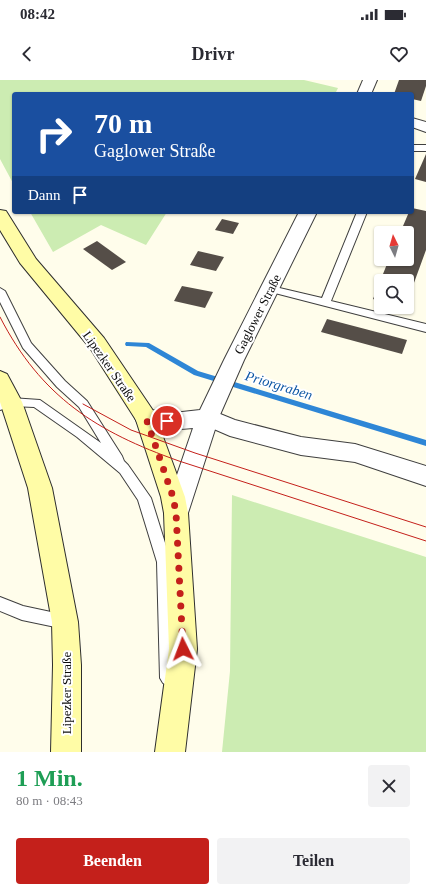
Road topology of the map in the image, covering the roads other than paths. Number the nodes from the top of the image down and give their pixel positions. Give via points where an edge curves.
1 (370, 80) edge
2 (365, 92) edge
3 (414, 123) edge
4 (426, 128) edge
5 (414, 148) edge
6 (426, 148) edge
7 (307, 214) edge
8 (361, 214) edge
9 (0, 215) edge
10 (271, 289) junction
11 (0, 292) edge
12 (325, 302) junction
13 (425, 324) edge
14 (0, 379) edge
15 (6, 404) edge
16 (212, 409) junction
17 (146, 418) junction
18 (124, 470) junction
19 (426, 476) edge
20 (176, 513) junction
21 (0, 604) edge
22 (65, 622) junction
23 (170, 751) edge
24 (66, 752) edge

1 - 2 street
3 - 4 street
5 - 6 lane
7 - 10 street, Gaglower Straße
8 - 12 lane
9 - 17 main road, Lipezker Straße via 29,263 98,343
10 - 12 lane
10 - 16 street, Gaglower Straße
11 - 18 lane via 27,346 61,384 84,404
12 - 13 lane
14 - 15 main road, Lipezker Straße
15 - 18 lane via 36,403 81,434
15 - 22 main road, Lipezker Straße via 40,488
16 - 17 street via 182,421
16 - 19 street via 230,426 294,444 355,453
16 - 20 street, Gaglower Straße
17 - 20 main road, Lipezker Straße
18 - 23 lane via 144,498 164,562
20 - 23 main road, Lipezker Straße via 183,649
21 - 22 lane via 22,613
22 - 24 main road, Lipezker Straße

